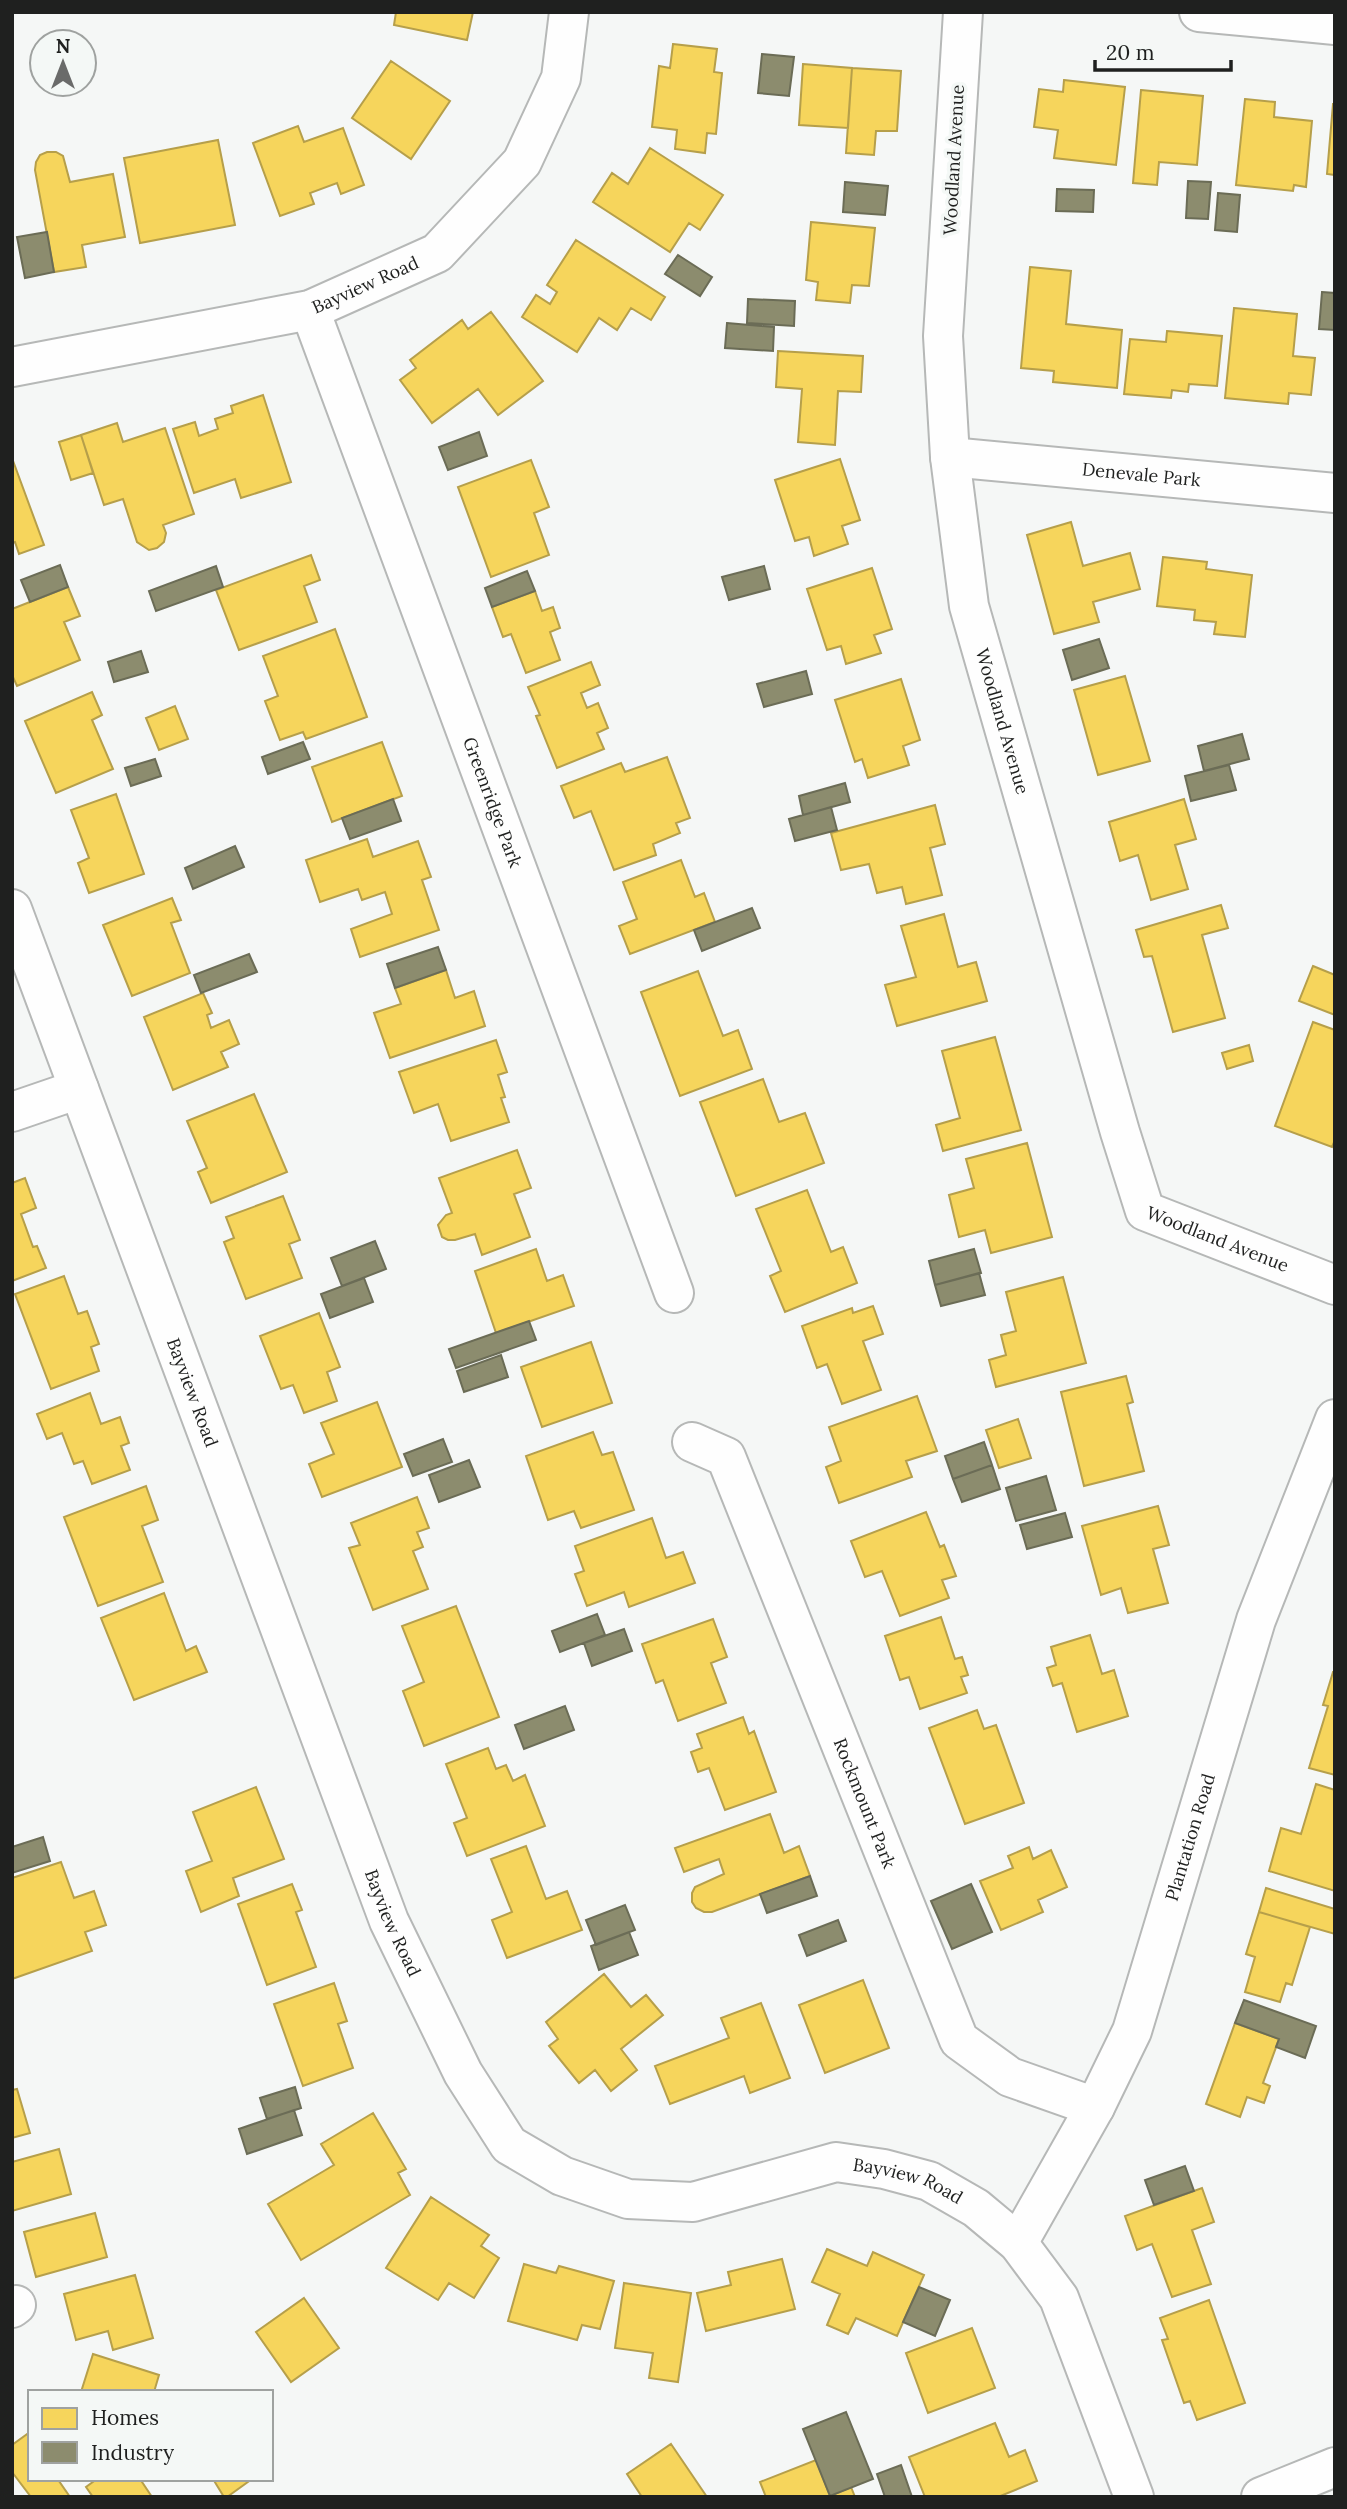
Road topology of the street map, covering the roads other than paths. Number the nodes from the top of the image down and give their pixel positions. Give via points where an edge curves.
1 (569, 12) edge
2 (962, 12) edge
3 (1199, 12) edge
4 (1335, 25) edge
5 (310, 310) junction
6 (12, 367) edge
7 (950, 457) junction
8 (1335, 493) edge
9 (12, 909) edge
10 (79, 1089) junction
11 (12, 1112) edge
12 (1335, 1285) edge
13 (674, 1293) dead end
14 (1335, 1419) edge
15 (692, 1443) dead end
16 (1095, 2108) junction
17 (1018, 2243) junction
18 (1333, 2473) edge
19 (1134, 2497) edge
20 (1261, 2497) edge

1 - 5 street, Bayview Road via 561,78 522,162 437,253
2 - 7 street, Woodland Avenue via 943,336
3 - 4 street
5 - 6 street, Bayview Road
5 - 13 street, Greenridge Park
7 - 8 street, Denevale Park
7 - 12 street, Woodland Avenue via 969,606 1144,1211
9 - 10 street, Bayview Road
10 - 11 street
10 - 17 street, Bayview Road via 388,1921 463,2073 509,2145 562,2176 628,2199 693,2202 836,2162 884,2169 929,2181 976,2208
14 - 16 street, Plantation Road via 1255,1620 1132,2031
15 - 16 street, Rockmount Park via 726,1457 959,2040 1010,2077
16 - 17 street, Plantation Road
17 - 19 street, Bayview Road via 1059,2298
18 - 20 street

